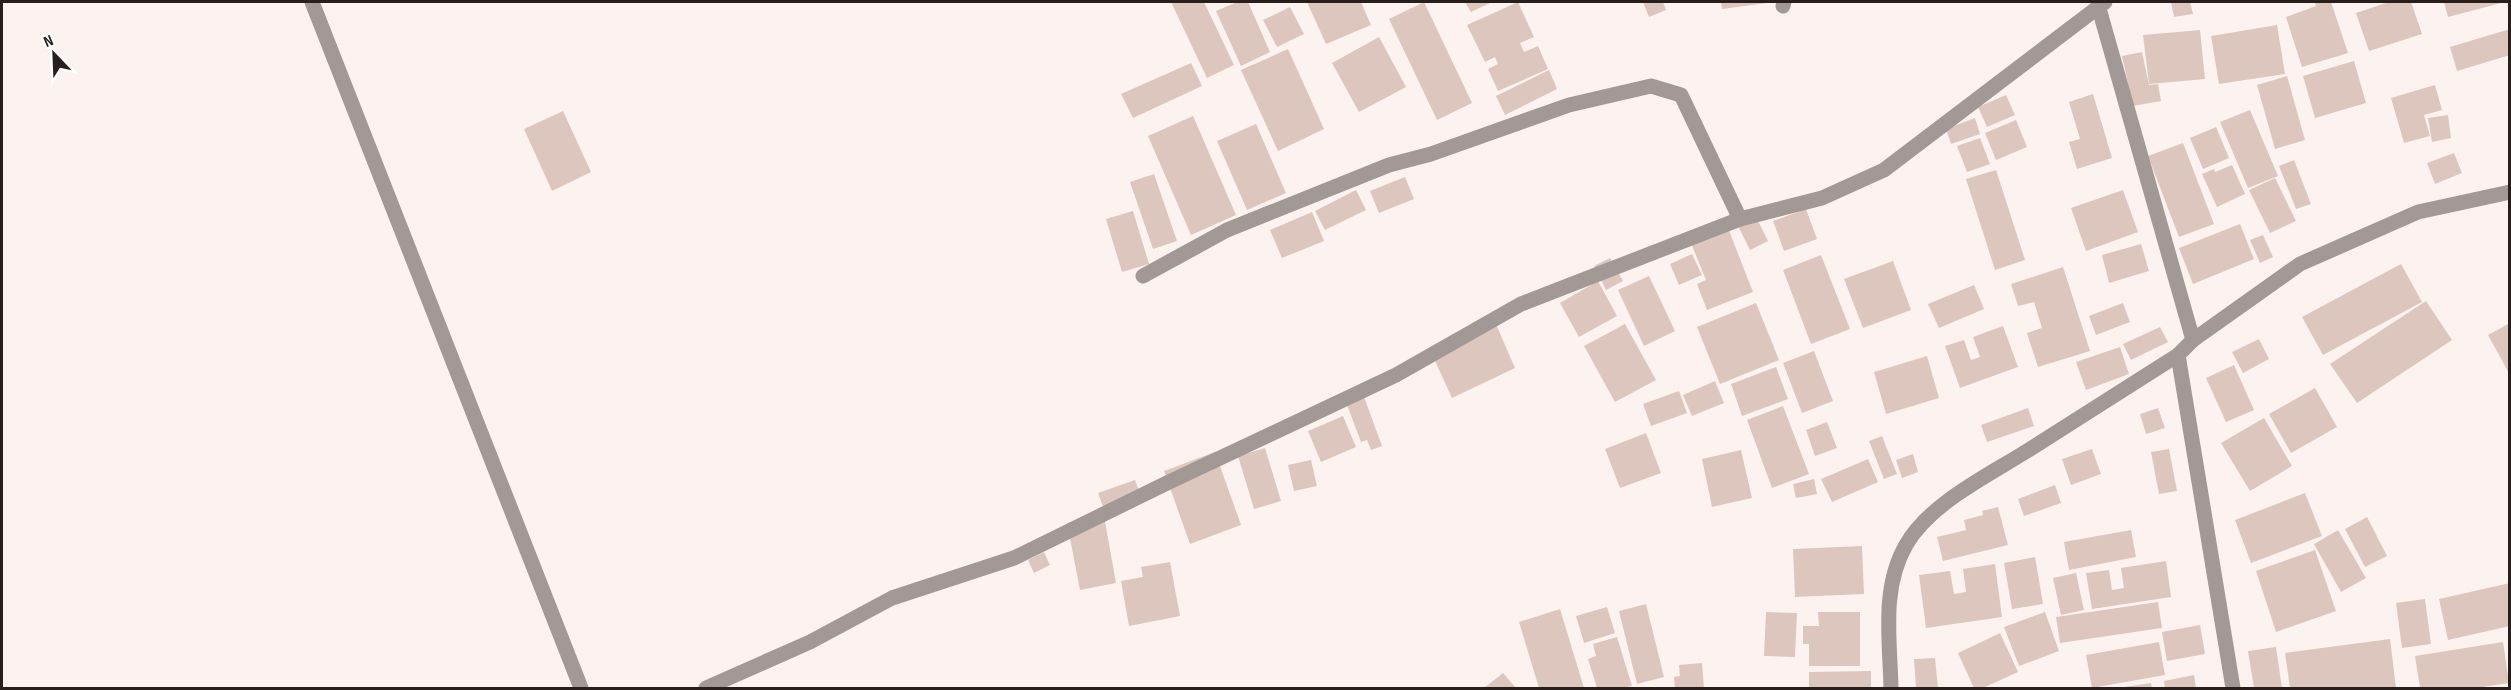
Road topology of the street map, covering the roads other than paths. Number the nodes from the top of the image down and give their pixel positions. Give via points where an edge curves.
1 (312, 2) edge
2 (2102, 3) edge
3 (2510, 192) edge
4 (1740, 219) junction
5 (1143, 276) dead end
6 (2193, 340) junction
7 (2178, 355) junction
8 (581, 688) edge
9 (706, 688) edge
10 (1891, 688) edge
11 (2233, 688) edge

1 - 8 street
2 - 4 street via 1884,170 1822,198
2 - 6 street
3 - 6 street via 2418,212 2300,264
4 - 5 street via 1681,95 1651,86 1569,105 1389,165 1227,230
4 - 9 street via 1521,303 1396,375 1014,558 892,598 810,642
6 - 7 street
7 - 10 street via 1925,518 1905,546 1893,576 1888,607
7 - 11 street

